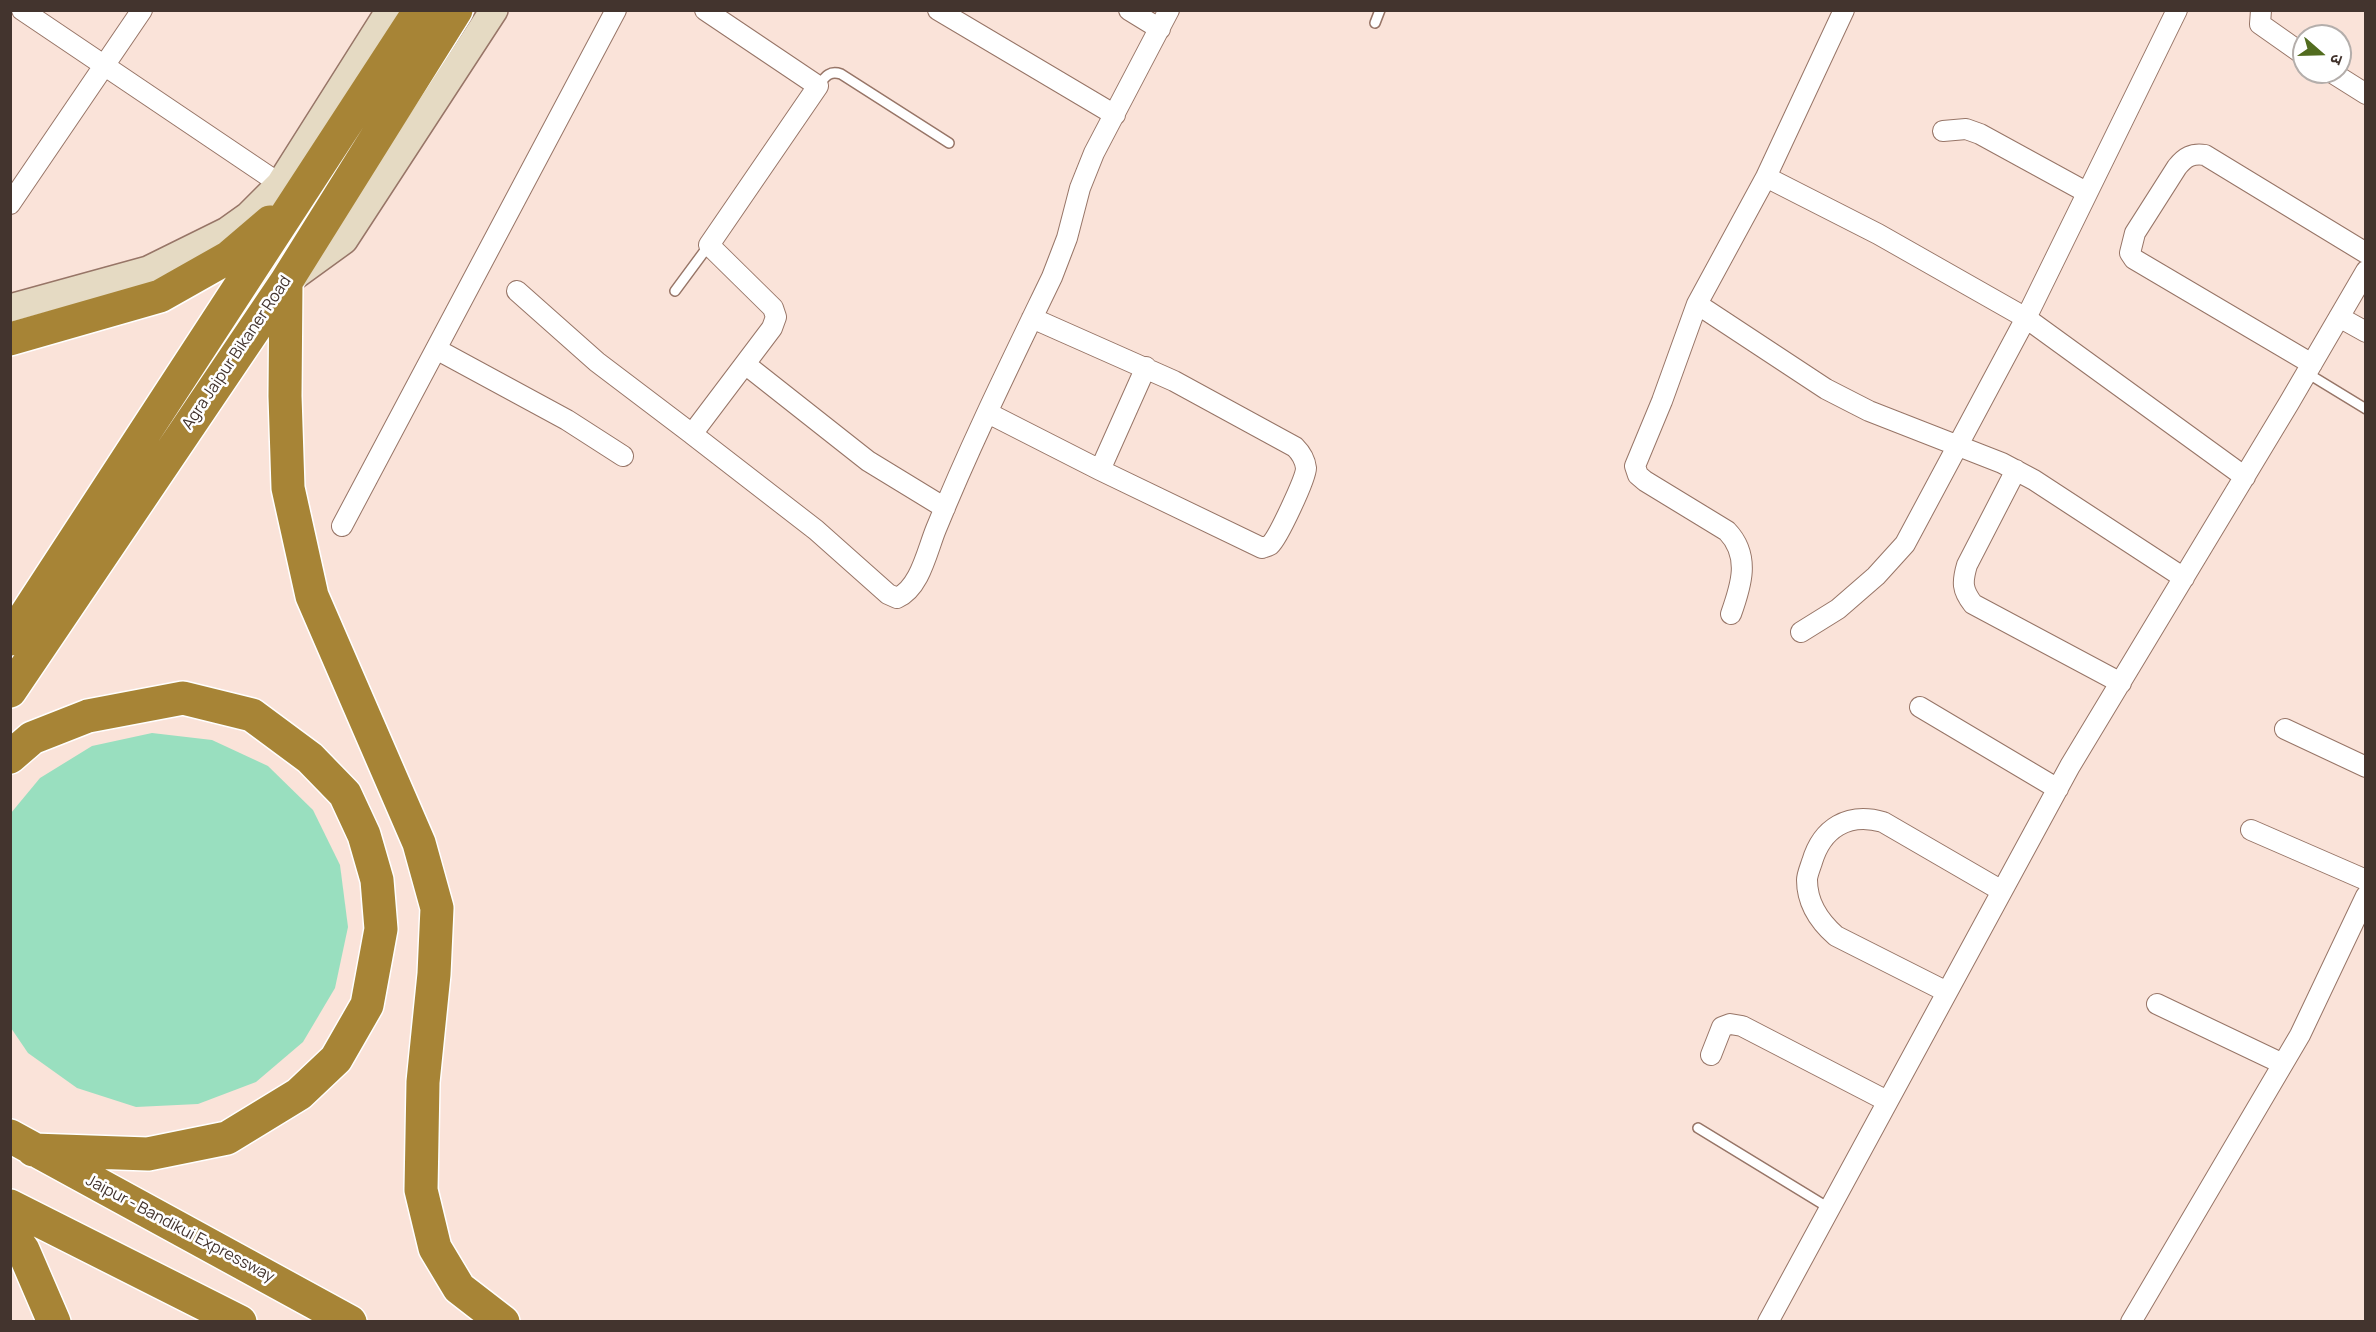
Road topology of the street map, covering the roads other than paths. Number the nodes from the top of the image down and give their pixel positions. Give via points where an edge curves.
1 (22, 10) edge
2 (142, 10) edge
3 (390, 10) edge
4 (420, 10) edge
5 (456, 10) edge
6 (494, 10) edge
7 (616, 10) edge
8 (705, 10) edge
9 (938, 10) edge
10 (1129, 10) edge
11 (1169, 10) edge
12 (1380, 10) edge
13 (1844, 10) edge
14 (2177, 10) edge
15 (2261, 10) edge
16 (1375, 23) dead end
17 (1160, 29) junction
18 (2292, 47) edge
19 (105, 65) junction
20 (2350, 84) edge
21 (818, 86) junction
22 (2366, 94) edge
23 (1115, 115) junction
24 (1942, 131) dead end
25 (949, 143) dead end
26 (1766, 177) junction
27 (289, 191) junction
28 (2086, 192) junction
29 (10, 204) edge
30 (709, 245) junction
31 (2366, 253) edge
32 (2366, 271) edge
33 (286, 282) junction
34 (517, 291) dead end
35 (675, 291) dead end
36 (1697, 304) junction
37 (10, 308) edge
38 (2339, 317) junction
39 (1032, 318) junction
40 (2026, 318) junction
41 (2366, 333) edge
42 (10, 339) edge
43 (436, 349) junction
44 (745, 364) junction
45 (1146, 367) junction
46 (2309, 369) junction
47 (2366, 409) edge
48 (988, 413) junction
49 (692, 434) junction
50 (1959, 445) junction
51 (623, 456) dead end
52 (1100, 470) junction
53 (2016, 470) junction
54 (2245, 477) junction
55 (945, 508) junction
56 (342, 526) dead end
57 (2184, 578) junction
58 (1731, 614) dead end
59 (1801, 633) dead end
60 (10, 639) edge
61 (2121, 683) junction
62 (10, 691) edge
63 (1920, 707) dead end
64 (2285, 729) dead end
65 (10, 757) edge
66 (2366, 767) edge
67 (2058, 789) junction
68 (2251, 830) dead end
69 (2366, 880) edge
70 (2002, 891) junction
71 (2366, 896) edge
72 (1947, 992) junction
73 (2157, 1004) dead end
74 (1711, 1056) dead end
75 (2283, 1065) junction
76 (1887, 1101) junction
77 (1698, 1128) dead end
78 (22, 1143) edge
79 (10, 1206) edge
80 (1829, 1208) junction
81 (10, 1230) edge
82 (54, 1322) edge
83 (240, 1322) edge
84 (350, 1322) edge
85 (503, 1322) edge
86 (1768, 1322) edge
87 (2131, 1322) edge

1 - 19 street
2 - 19 street
3 - 27 street
4 - 27 highway, Agra Jaipur Bikaner Road
5 - 33 highway, Agra Jaipur Bikaner Road
6 - 33 street via 344,240
7 - 43 street
8 - 21 street
9 - 23 street
10 - 17 street
11 - 17 street
12 - 16 lane
13 - 26 street
14 - 28 street
15 - 18 street via 2260,24
17 - 23 street
19 - 27 street
19 - 29 street
20 - 22 street
21 - 25 lane via 828,74 841,74
21 - 30 street
23 - 39 street via 1094,153 1067,238
24 - 28 street via 1966,129 1980,134
26 - 36 street
26 - 40 street via 1878,234
27 - 37 street via 227,231 148,270
27 - 42 highway via 229,257 160,296
27 - 60 highway, Agra Jaipur Bikaner Road
28 - 40 street
30 - 35 lane
30 - 44 street via 773,308 776,317
31 - 46 street via 2205,155 2197,154 2185,157 2177,166 2135,233 2130,253 2134,259
32 - 38 street
33 - 62 highway, Agra Jaipur Bikaner Road
33 - 85 highway via 288,488 312,596 419,843 437,908 423,1082 421,1190 435,1248 459,1288
34 - 49 street via 583,351
36 - 50 street via 1826,389 1869,411
36 - 58 street via 1635,466 1645,481 1728,531 1736,540 1743,575
38 - 41 street
38 - 46 street
39 - 45 street
39 - 48 street
40 - 50 street
40 - 54 street
43 - 51 street via 567,420
43 - 56 street
44 - 49 street
44 - 55 street via 868,461
45 - 52 street
45 - 52 street via 1295,447 1303,455 1304,478 1276,536 1262,548
46 - 47 lane
46 - 54 street
48 - 52 street
48 - 55 street
49 - 55 street via 897,598 906,594 914,582
50 - 53 street
50 - 59 street via 1905,544 1846,602
53 - 57 street
53 - 61 street via 1967,565 1964,592 1973,604
54 - 57 street
57 - 61 street
61 - 67 street
63 - 67 street
64 - 66 street
65 - 78 highway via 32,738 88,716 183,698 252,715 310,758 345,794 363,835 376,880 381,929 367,1005 336,1059 299,1094 227,1138 148,1154
67 - 70 street
68 - 69 street
70 - 72 street
70 - 72 street via 1883,822 1868,818 1845,822 1827,832 1815,852 1807,879 1812,905 1821,923 1836,936
71 - 75 street
72 - 76 street
73 - 75 street
74 - 76 street via 1722,1027 1742,1026
75 - 87 street
76 - 80 street
77 - 80 lane
78 - 84 highway, Jaipur - Bandikui Expressway
79 - 83 highway
80 - 86 street
81 - 82 highway via 23,1250

